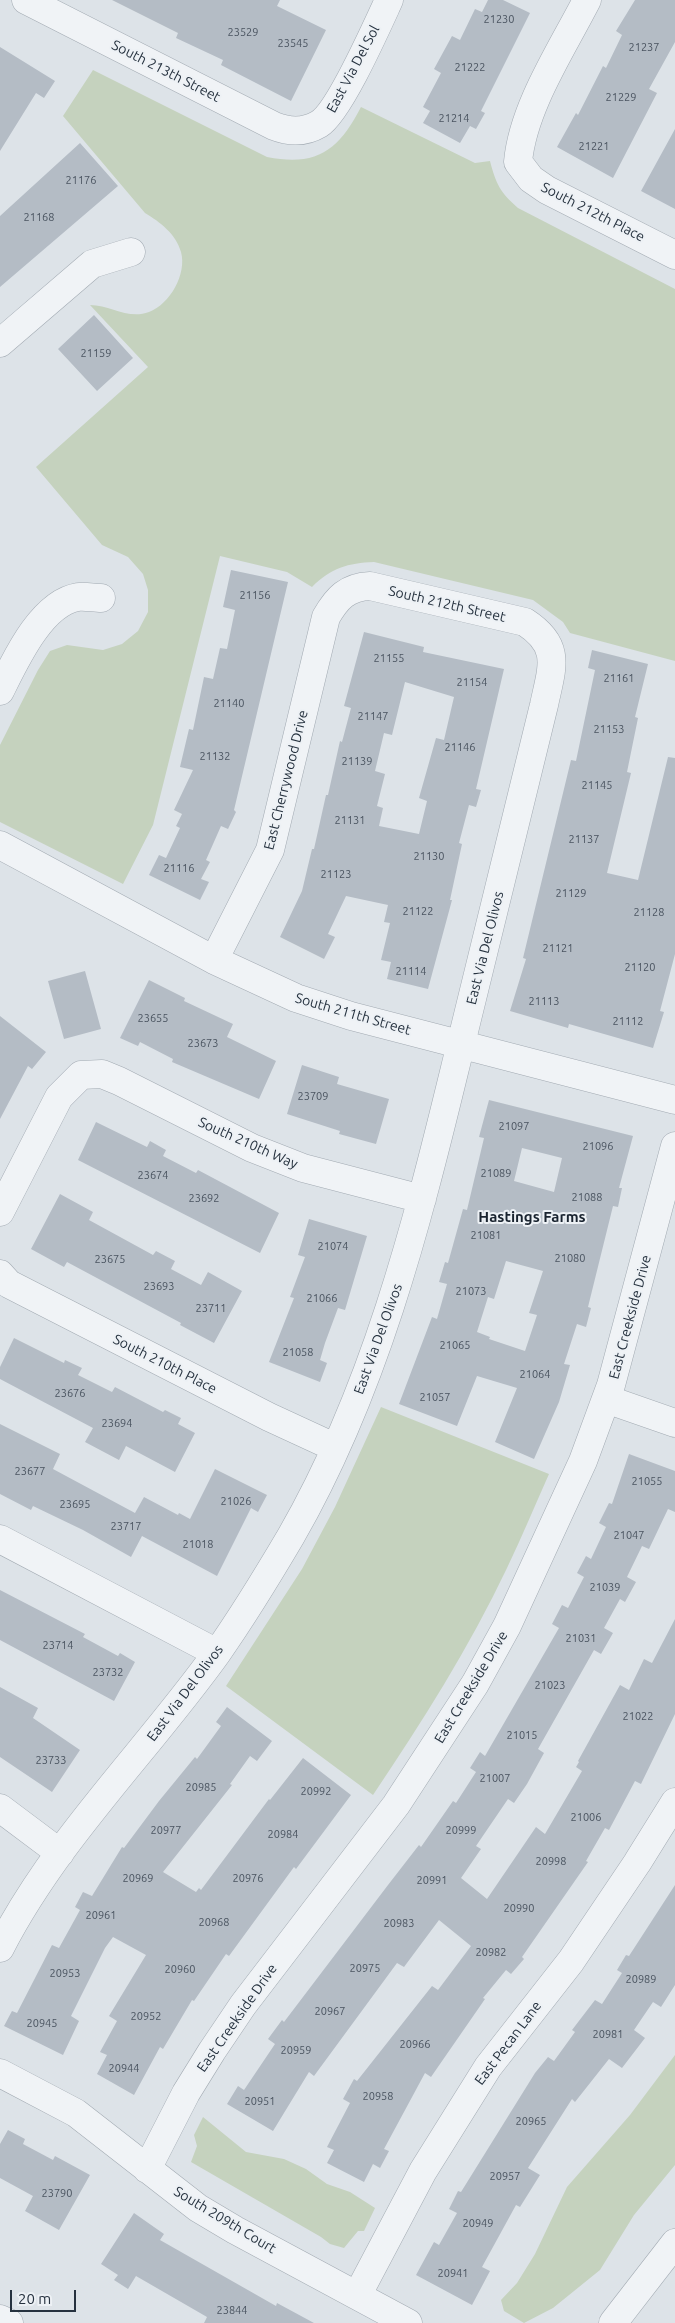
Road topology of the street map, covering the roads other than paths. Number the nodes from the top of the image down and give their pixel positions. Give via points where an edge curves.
1 (26, 0) edge
2 (389, 0) edge
3 (587, 0) edge
4 (309, 129) joint
5 (131, 252) dead end
6 (675, 254) edge
7 (0, 343) edge
8 (341, 595) joint
9 (101, 598) dead end
10 (547, 641) joint
11 (0, 691) edge
12 (0, 845) edge
13 (214, 960) junction
14 (461, 1044) junction
15 (675, 1100) edge
16 (675, 1146) edge
17 (422, 1199) junction
18 (0, 1212) edge
19 (0, 1274) edge
20 (606, 1399) junction
21 (675, 1423) edge
22 (334, 1447) junction
23 (0, 1539) edge
24 (217, 1653) junction
25 (675, 1802) edge
26 (0, 1808) edge
27 (60, 1853) junction
28 (0, 1948) edge
29 (0, 2073) edge
30 (147, 2169) junction
31 (675, 2243) edge
32 (358, 2294) junction
33 (0, 2319) edge
34 (9, 2323) edge
35 (408, 2323) edge
36 (613, 2323) edge

1 - 4 street, South 213th Street via 274,126 296,131
2 - 4 street, East Via Del Sol via 335,107 323,121
3 - 6 street, South 212th Place via 528,116 520,139 518,162 531,179 547,190
5 - 7 street via 92,264
8 - 10 street, South 212th Street via 358,587 380,589 525,622
8 - 13 street, East Cherrywood Drive via 326,617 270,850
9 - 11 street via 77,597 55,608 36,628
10 - 14 street, East Via Del Olivos via 552,664 544,704
12 - 13 street, South 211th Street
13 - 14 street, South 211th Street via 328,1010
14 - 15 street, South 211th Street
14 - 17 street, East Via Del Olivos
16 - 20 street, East Creekside Drive via 644,1270
17 - 18 street, South 210th Way via 303,1168 252,1148 102,1074 81,1075 59,1097
17 - 22 street, East Via Del Olivos via 406,1259 372,1359
19 - 22 street, South 210th Place via 9,1284 260,1413
20 - 21 street
20 - 30 street, East Creekside Drive via 583,1461 545,1545 475,1684 396,1805 243,2005 186,2093
22 - 24 street, East Via Del Olivos via 291,1535
23 - 24 street
24 - 27 street, East Via Del Olivos
25 - 32 street, East Pecan Lane via 571,1961 488,2067 422,2170
26 - 27 street
27 - 28 street, East Via Del Olivos via 23,1906
29 - 30 street, South 209th Court via 76,2113
30 - 32 street, South 209th Court via 198,2208 235,2230
31 - 36 street
32 - 35 street, South 209th Court
33 - 34 street

